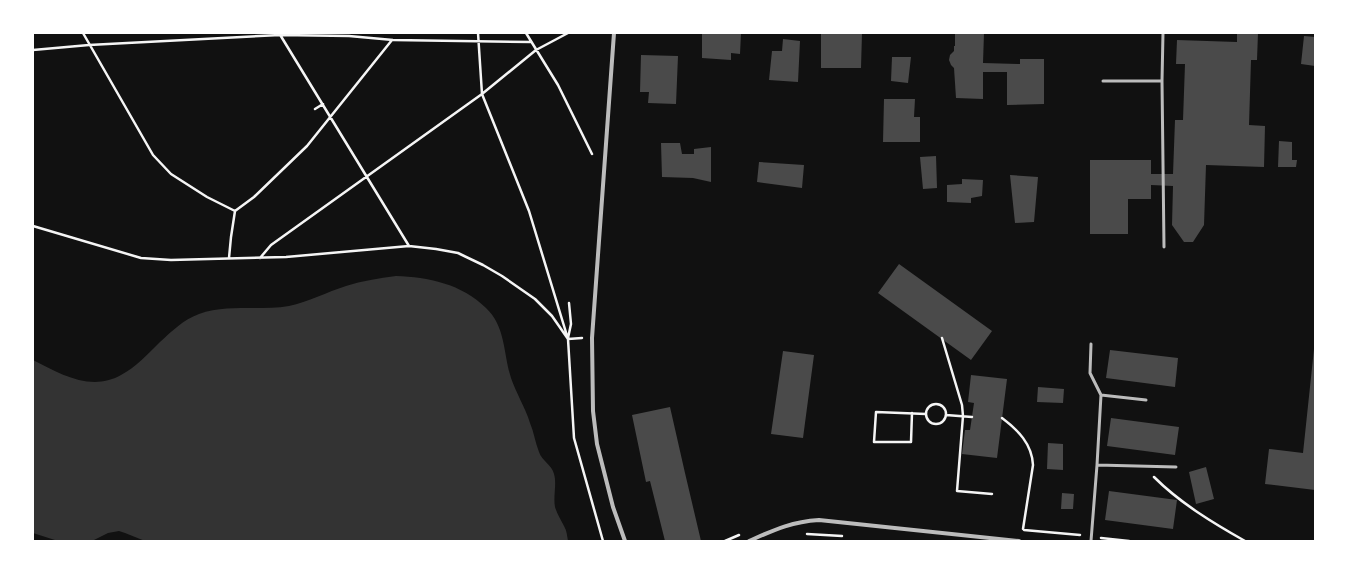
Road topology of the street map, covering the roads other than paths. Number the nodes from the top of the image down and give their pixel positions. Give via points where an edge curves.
1 (614, 33) edge
2 (1163, 33) edge
3 (1103, 81) dead end
4 (1162, 81) junction
5 (1164, 247) dead end
6 (1091, 344) dead end
7 (1101, 395) junction
8 (1146, 400) dead end
9 (1097, 465) junction
10 (1176, 467) dead end
11 (625, 541) edge
12 (749, 541) edge
13 (1019, 541) edge
14 (1092, 541) edge

1 - 11 street via 592,338 592,411 597,444 613,508
2 - 4 lane
3 - 4 lane
4 - 5 lane
6 - 7 lane via 1090,373
7 - 8 lane
7 - 9 lane
9 - 10 lane
9 - 14 lane
12 - 13 street via 782,526 819,520

